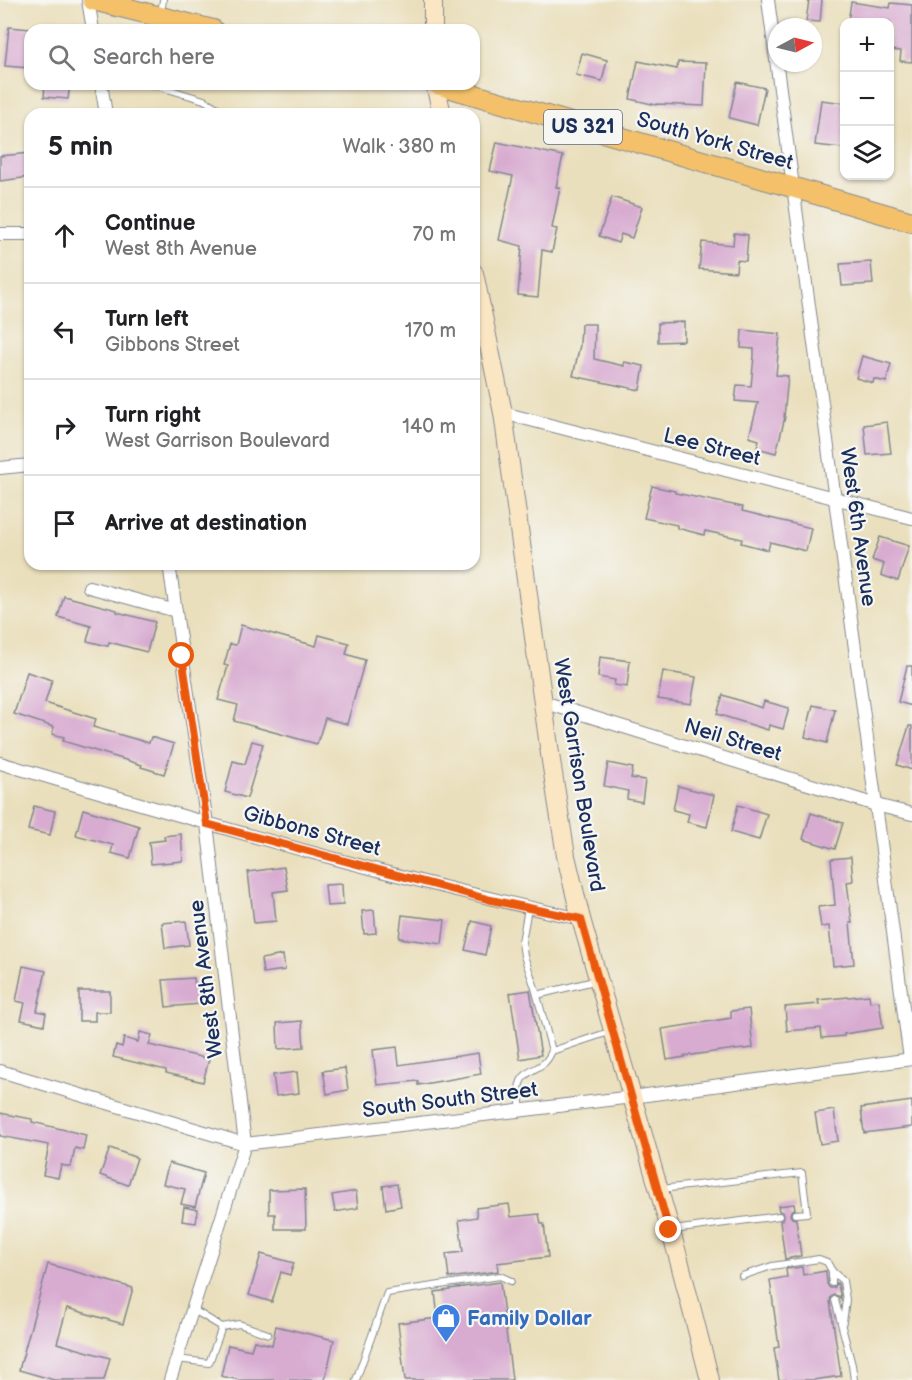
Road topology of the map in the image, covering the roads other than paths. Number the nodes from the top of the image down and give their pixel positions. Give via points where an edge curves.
1 (91, 0) edge
2 (432, 0) edge
3 (768, 0) edge
4 (162, 8) edge
5 (93, 24) edge
6 (199, 24) edge
7 (434, 24) edge
8 (103, 90) edge
9 (171, 90) edge
10 (437, 90) edge
11 (456, 90) edge
12 (105, 108) edge
13 (218, 108) edge
14 (440, 108) edge
15 (794, 189) junction
16 (912, 222) edge
17 (0, 234) edge
18 (24, 234) edge
19 (480, 302) edge
20 (503, 413) junction
21 (24, 466) edge
22 (0, 468) edge
23 (835, 498) junction
24 (912, 518) edge
25 (170, 570) edge
26 (89, 587) dead end
27 (176, 611) junction
28 (543, 702) junction
29 (0, 763) edge
30 (876, 805) junction
31 (912, 814) edge
32 (207, 824) junction
33 (528, 908) junction
34 (581, 919) junction
35 (598, 980) junction
36 (537, 995) junction
37 (613, 1031) junction
38 (552, 1050) junction
39 (911, 1059) edge
40 (0, 1071) edge
41 (632, 1097) junction
42 (521, 1111) junction
43 (245, 1144) junction
44 (658, 1190) junction
45 (795, 1214) dead end
46 (779, 1216) dead end
47 (669, 1230) junction
48 (832, 1271) junction
49 (742, 1276) dead end
50 (511, 1281) dead end
51 (832, 1282) dead end
52 (835, 1300) dead end
53 (192, 1309) junction
54 (842, 1326) junction
55 (222, 1327) junction
56 (268, 1334) dead end
57 (176, 1359) junction
58 (170, 1380) edge
59 (356, 1380) edge
60 (710, 1380) edge
61 (854, 1380) edge

1 - 4 main road
1 - 5 street
2 - 7 main road
3 - 15 street, West 6th Avenue
4 - 6 main road
8 - 12 street
9 - 13 lane
10 - 14 main road
11 - 15 main road, South York Street / US 321
15 - 16 main road, South York Street / US 321
15 - 23 street, West 6th Avenue
17 - 18 street
19 - 20 main road, West Garrison Boulevard
20 - 23 street, Lee Street
20 - 28 main road, West Garrison Boulevard
21 - 22 street
23 - 24 street, Lee Street
23 - 30 street, West 6th Avenue
25 - 27 street, West 8th Avenue
26 - 27 street
27 - 32 street, West 8th Avenue
28 - 30 street, Neil Street
28 - 34 main road, West Garrison Boulevard via 560,824
29 - 32 street, Gibbons Street
30 - 31 street, Neil Street
30 - 39 street, West 6th Avenue
32 - 33 street, Gibbons Street
32 - 43 street, West 8th Avenue
33 - 34 street, Gibbons Street
33 - 36 lane via 522,942
34 - 35 main road, West Garrison Boulevard
35 - 36 lane
35 - 37 main road, West Garrison Boulevard
36 - 38 lane
37 - 38 lane
37 - 41 main road, West Garrison Boulevard
38 - 42 lane via 544,1063 521,1080
39 - 41 street, South South Street
40 - 43 street, South South Street
41 - 42 street, South South Street
41 - 44 main road, West Garrison Boulevard
42 - 43 street, South South Street
43 - 53 street, West 8th Avenue
44 - 45 lane via 802,1173 807,1213
44 - 47 main road, West Garrison Boulevard
46 - 47 lane
47 - 60 main road, West Garrison Boulevard
48 - 49 lane via 827,1262 819,1259 772,1266
48 - 51 lane
48 - 54 lane via 843,1281 846,1300
50 - 59 lane via 500,1276 387,1293
52 - 54 lane
53 - 55 lane
53 - 57 street, West 8th Avenue
54 - 61 lane
55 - 56 lane via 239,1324
55 - 57 lane via 209,1363
57 - 58 street, West 8th Avenue

